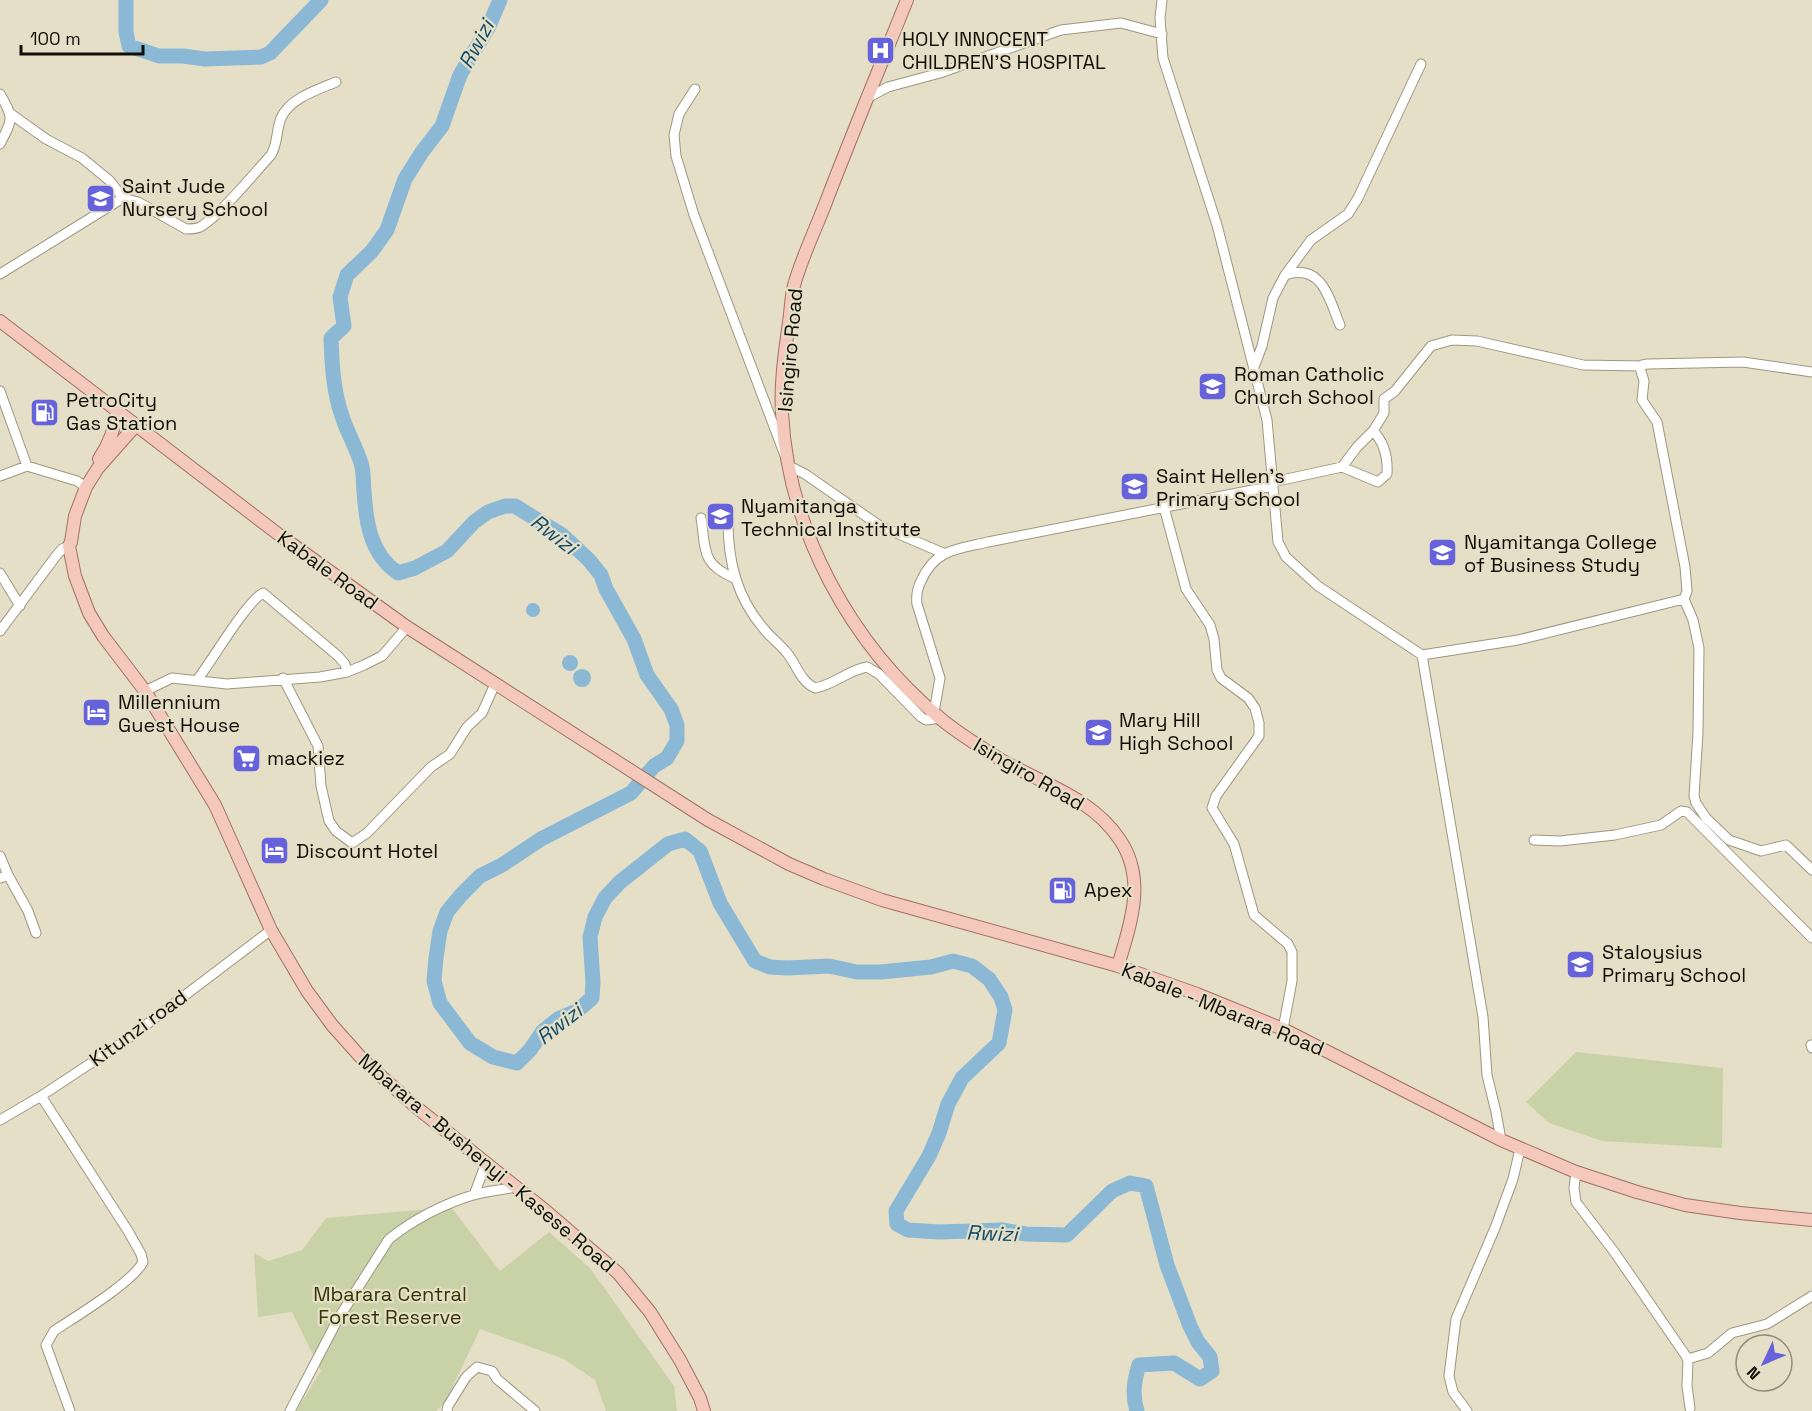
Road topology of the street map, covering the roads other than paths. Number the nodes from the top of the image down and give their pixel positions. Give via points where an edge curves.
1 (907, 0) edge
2 (1162, 0) edge
3 (1161, 34) junction
4 (1421, 64) dead end
5 (336, 82) dead end
6 (695, 89) dead end
7 (0, 94) edge
8 (867, 98) junction
9 (11, 114) junction
10 (0, 144) edge
11 (123, 198) junction
12 (0, 274) edge
13 (1285, 275) junction
14 (0, 321) edge
15 (1340, 325) dead end
16 (1641, 366) junction
17 (1254, 367) junction
18 (1812, 372) edge
19 (0, 391) edge
20 (117, 411) junction
21 (136, 425) junction
22 (1373, 431) junction
23 (156, 440) junction
24 (116, 449) junction
25 (27, 466) junction
26 (789, 466) junction
27 (1342, 466) junction
28 (0, 477) edge
29 (1273, 484) junction
30 (84, 486) junction
31 (1164, 507) junction
32 (701, 518) dead end
33 (728, 521) dead end
34 (65, 548) junction
35 (943, 554) junction
36 (0, 573) edge
37 (734, 578) junction
38 (1684, 599) junction
39 (20, 606) junction
40 (407, 627) junction
41 (0, 631) edge
42 (1422, 655) junction
43 (347, 672) junction
44 (283, 678) junction
45 (197, 680) junction
46 (495, 684) junction
47 (145, 691) junction
48 (937, 715) junction
49 (671, 796) joint
50 (1534, 840) dead end
51 (0, 856) edge
52 (1812, 870) edge
53 (4, 877) edge
54 (271, 930) junction
55 (36, 933) dead end
56 (1812, 938) edge
57 (1118, 966) junction
58 (1283, 1029) junction
59 (41, 1096) junction
60 (0, 1120) edge
61 (1501, 1140) junction
62 (1520, 1149) junction
63 (486, 1163) junction
64 (1575, 1172) junction
65 (516, 1187) junction
66 (474, 1195) junction
67 (1812, 1220) edge
68 (1812, 1296) edge
69 (1688, 1359) junction
70 (1690, 1408) dead end
71 (70, 1411) edge
72 (290, 1411) edge
73 (447, 1411) edge
74 (535, 1411) edge
75 (704, 1411) edge
76 (1467, 1411) edge

1 - 8 main road, Isingiro Road
2 - 3 street
3 - 8 street via 1121,23 1061,30 888,87
3 - 17 street via 1163,58 1217,225
4 - 13 street via 1348,214 1311,240
5 - 11 street via 289,107 281,118 271,155 202,226 186,229 138,202
6 - 26 street via 679,114 674,135 676,156
7 - 9 street
8 - 26 main road, Isingiro Road via 794,284 782,412
9 - 10 street
9 - 11 street via 82,158
11 - 12 street
13 - 15 street via 1292,272 1316,277 1324,286
13 - 17 street via 1273,298
14 - 20 main road, Kabale Road
16 - 18 street via 1743,362
16 - 22 street via 1584,365 1477,340 1452,340 1431,346 1384,399 1384,413
16 - 38 street via 1642,400 1656,422 1685,567
17 - 29 street via 1268,420
19 - 25 street
20 - 21 main road, Kabale Road
20 - 30 main road, Mbarara - Bushenyi - Kasese Road via 106,449
21 - 23 main road, Kabale Road
21 - 24 main road, Mbarara - Bushenyi - Kasese Road
22 - 27 street
22 - 27 street via 1384,447 1387,474 1378,482
23 - 24 main road via 136,439
23 - 40 main road, Kabale Road
24 - 30 main road, Mbarara - Bushenyi - Kasese Road
25 - 28 street
25 - 30 street
26 - 35 street via 880,526
26 - 48 main road, Isingiro Road via 801,517 847,613 874,650
27 - 29 street
29 - 31 street
29 - 42 street via 1278,542 1286,557 1318,586
30 - 34 main road, Mbarara - Bushenyi - Kasese Road via 70,514
31 - 35 street
31 - 58 street via 1186,589 1210,625 1217,670 1221,678 1248,698 1259,723 1259,736 1216,796 1212,808 1234,844 1254,915 1292,952 1292,981
32 - 37 street via 706,556 713,566
33 - 37 street
34 - 39 street
34 - 47 main road, Mbarara - Bushenyi - Kasese Road via 72,586 83,612
35 - 48 street via 927,567 916,596 940,678
36 - 39 street
37 - 48 street via 744,601 810,686 822,687 867,666 921,717 926,720
38 - 42 street via 1518,640
38 - 52 street via 1699,648 1696,803 1729,840 1761,851 1786,845
39 - 41 street
40 - 43 street via 382,656
40 - 46 main road, Kabale Road
42 - 61 street via 1483,1017 1487,1075
43 - 44 street
43 - 45 street via 338,656 263,593 243,614
44 - 45 street via 227,684
44 - 46 street via 318,746 329,821 352,843 367,833 431,767 450,754 467,727 482,713
45 - 47 street via 172,678
46 - 49 main road, Kabale Road
47 - 54 main road, Mbarara - Bushenyi - Kasese Road via 215,805
48 - 57 main road, Isingiro Road via 1009,764 1082,802 1121,841 1132,863 1135,899
49 - 57 main road, Kabale - Mbarara Road via 754,845 824,879 882,900
50 - 56 street via 1615,835 1661,825 1681,811 1687,812
51 - 53 street
53 - 55 street via 28,911
54 - 59 street, Kitunzi road via 126,1040
54 - 63 main road, Mbarara - Bushenyi - Kasese Road via 307,991 364,1061
57 - 58 main road, Kabale - Mbarara Road
58 - 61 main road, Kabale - Mbarara Road
59 - 60 street, Kitunzi road
59 - 71 street via 128,1231 143,1262 140,1269 49,1338 46,1345
61 - 62 main road, Kabale - Mbarara Road
62 - 64 main road, Kabale - Mbarara Road
62 - 76 street via 1495,1228 1456,1319 1449,1376 1453,1392
63 - 65 main road, Mbarara - Bushenyi - Kasese Road
63 - 66 street
64 - 67 main road, Kabale - Mbarara Road via 1686,1204 1740,1214
64 - 69 street via 1576,1202
65 - 66 street
65 - 75 main road, Mbarara - Bushenyi - Kasese Road via 618,1273 650,1312 680,1360
66 - 72 street via 440,1208 389,1239 338,1319
68 - 69 street via 1767,1324 1732,1333 1708,1353
69 - 70 street
73 - 74 street via 466,1377 477,1367 492,1371

